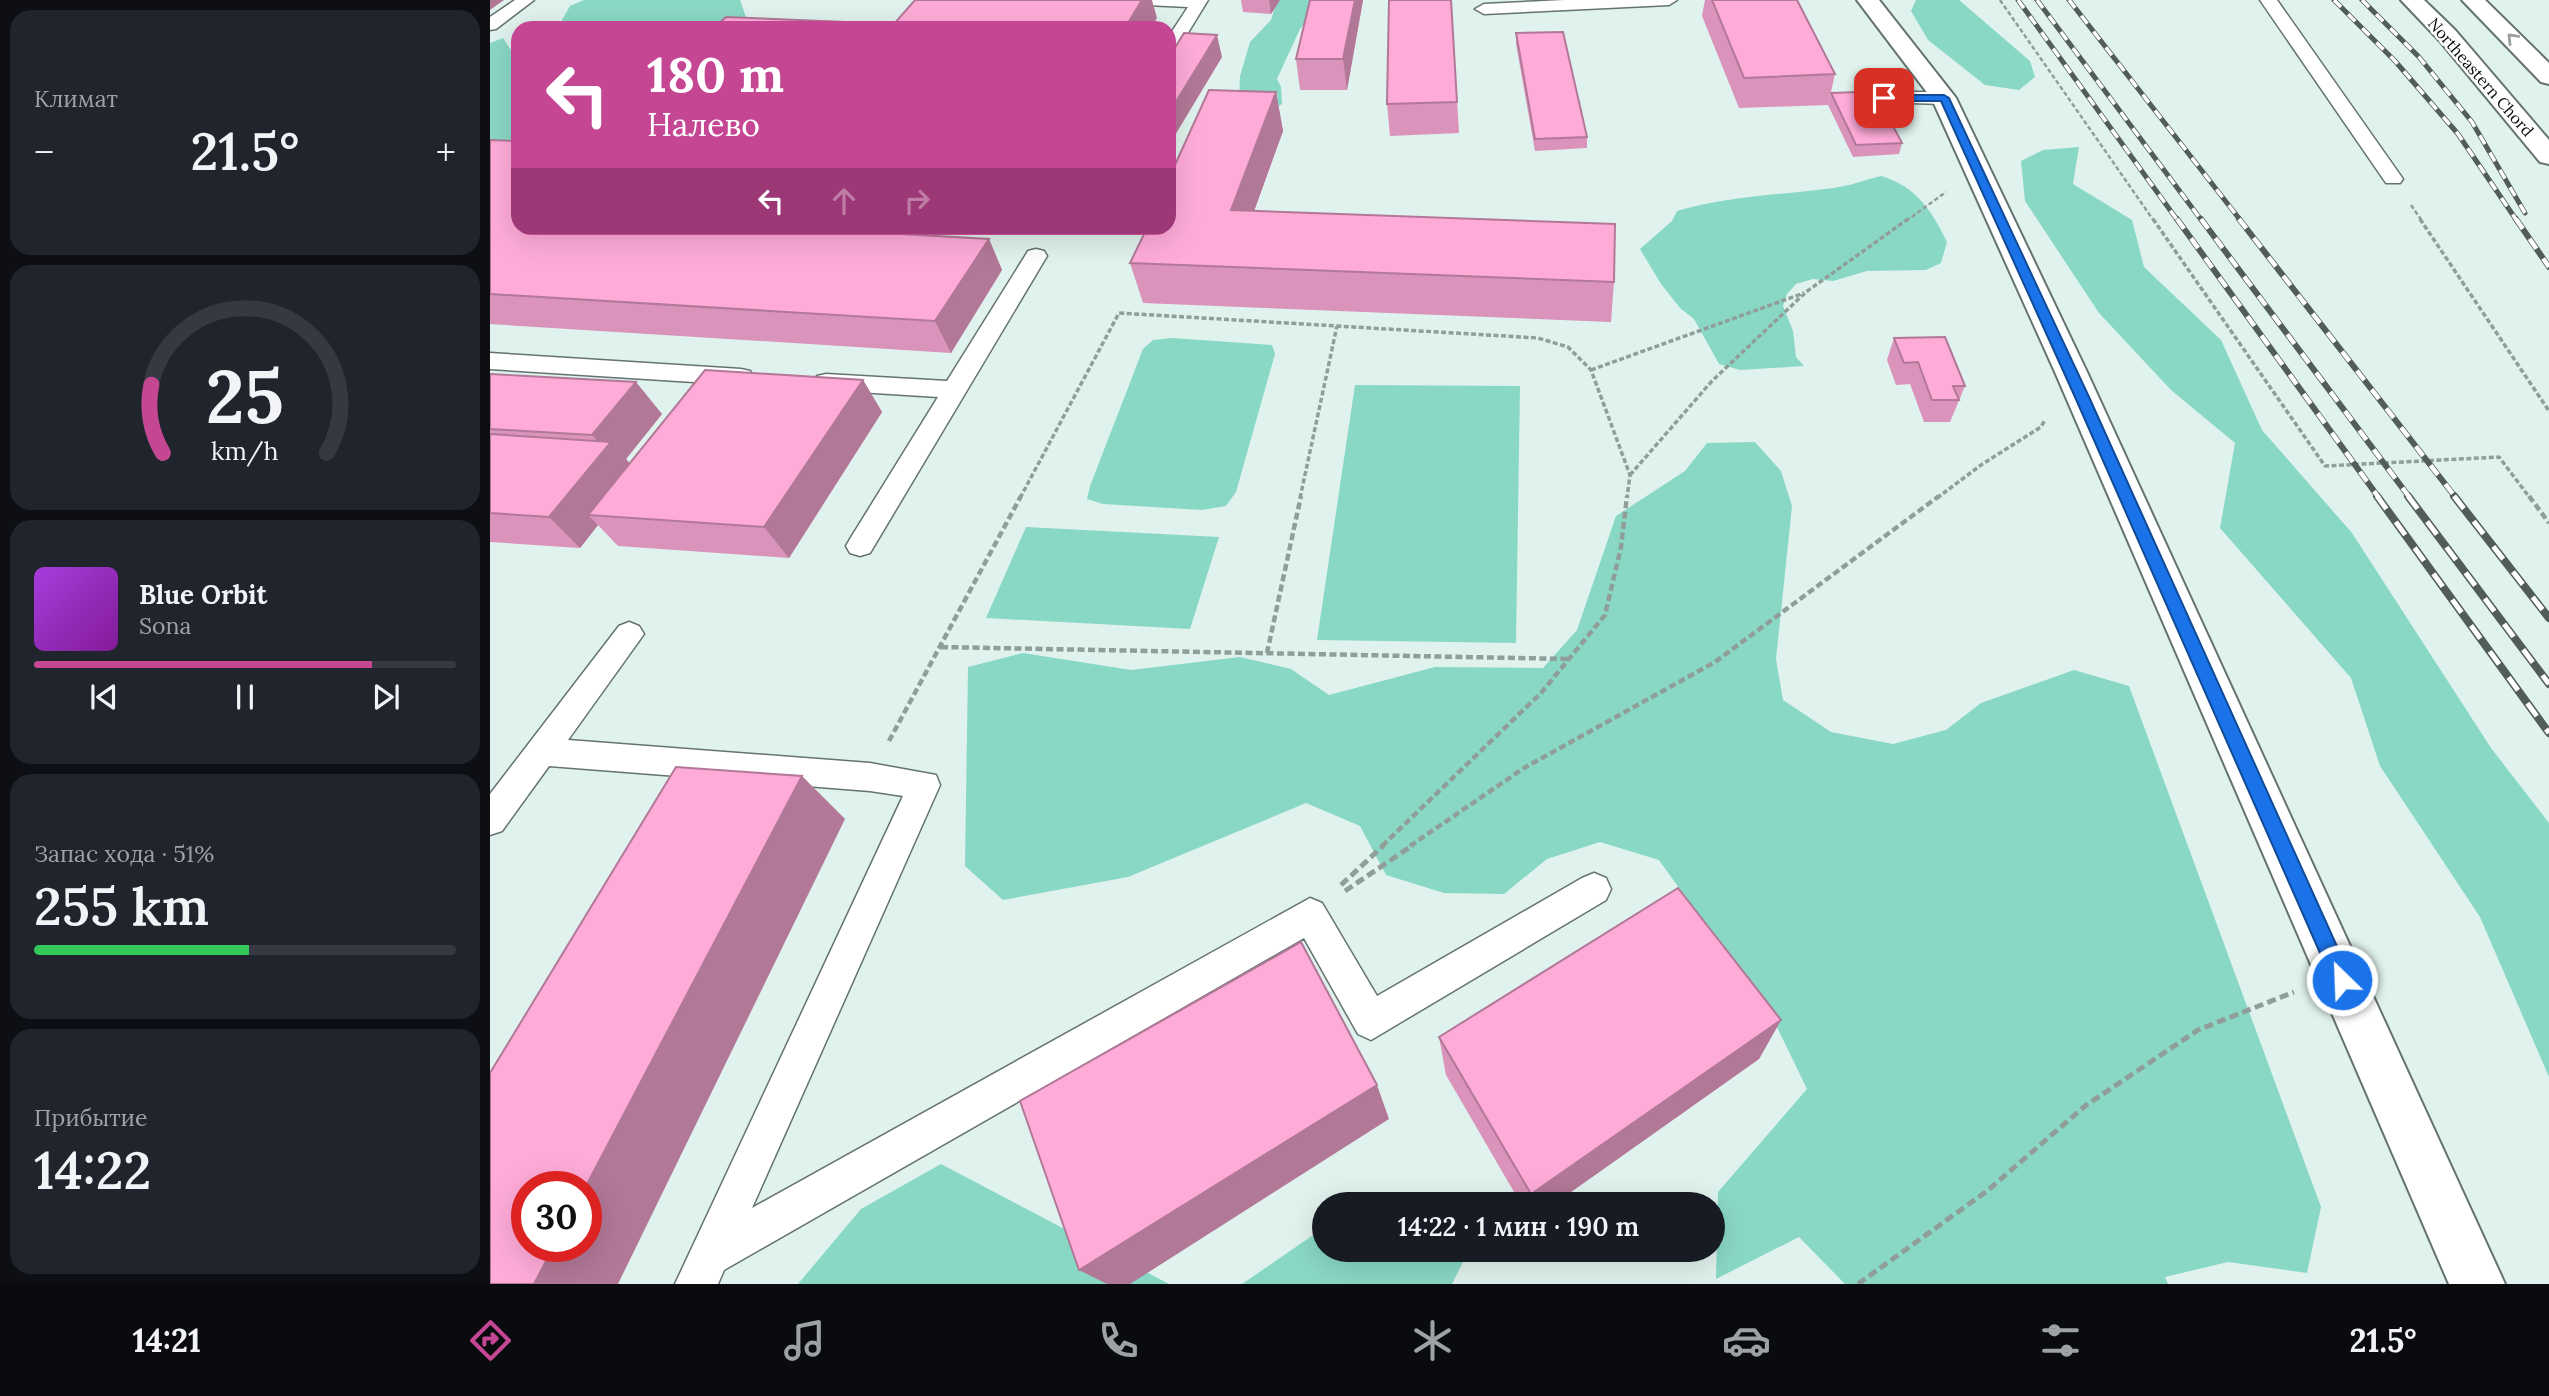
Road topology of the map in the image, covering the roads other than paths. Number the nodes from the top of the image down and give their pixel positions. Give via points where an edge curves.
1 (526, 0) edge
2 (1146, 0) edge
3 (1669, 0) edge
4 (1868, 0) edge
5 (2268, 0) edge
6 (2412, 0) edge
7 (2473, 0) edge
8 (1199, 1) edge
9 (1484, 9) dead end
10 (490, 26) edge
11 (1176, 39) edge
12 (2549, 77) edge
13 (1884, 98) edge
14 (1944, 98) junction
15 (2549, 156) edge
16 (2393, 179) road end
17 (1035, 256) dead end
18 (490, 361) edge
19 (763, 378) edge
20 (804, 381) edge
21 (954, 390) junction
22 (860, 546) dead end
23 (629, 634) dead end
24 (541, 752) junction
25 (490, 820) edge
26 (1594, 889) dead end
27 (702, 1270) edge
28 (2477, 1284) edge

1 - 10 lane
2 - 8 lane
3 - 9 lane
4 - 14 street
5 - 16 lane
6 - 15 street, Northeastern Chord
12 -> 7 street
8 - 11 lane
13 - 14 lane
14 - 28 street via 2071,372
17 - 21 lane
18 - 19 lane
20 - 21 lane
21 - 22 lane
23 - 24 lane
24 - 25 lane
24 - 27 lane via 924,785
26 - 27 lane via 1371,1021 1310,915

